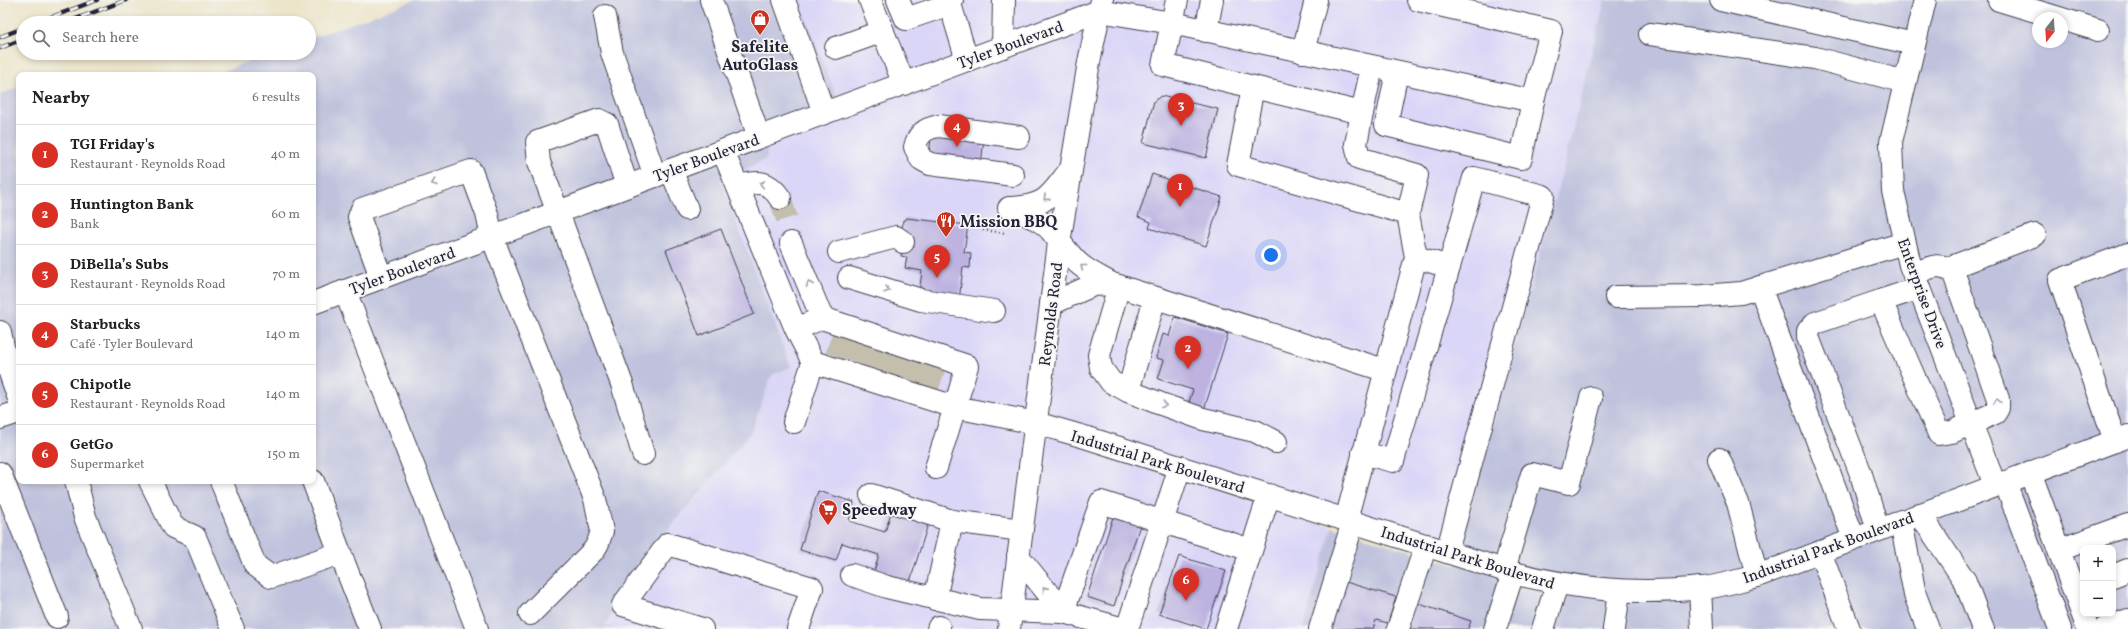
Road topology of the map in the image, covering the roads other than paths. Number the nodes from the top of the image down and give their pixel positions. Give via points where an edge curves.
1 (711, 0) edge
2 (784, 0) edge
3 (870, 0) edge
4 (898, 0) edge
5 (1004, 0) edge
6 (1177, 0) edge
7 (1212, 0) edge
8 (1316, 0) edge
9 (1418, 0) edge
10 (1720, 0) edge
11 (1925, 0) edge
12 (1999, 0) edge
13 (951, 2) edge
14 (1101, 6) edge
15 (2040, 12) edge
16 (604, 16) dead end
17 (2068, 20) edge
18 (1172, 23) junction
19 (1206, 30) junction
20 (2098, 30) dead end
21 (883, 31) junction
22 (1650, 34) dead end
23 (1914, 44) junction
24 (1003, 47) junction
25 (836, 48) dead end
26 (1302, 52) junction
27 (967, 60) junction
28 (1372, 67) junction
29 (1397, 72) junction
30 (1905, 82) junction
31 (904, 84) junction
32 (1253, 87) junction
33 (1533, 101) junction
34 (824, 113) junction
35 (1362, 113) junction
36 (1019, 137) dead end
37 (759, 138) junction
38 (723, 151) junction
39 (1071, 169) junction
40 (663, 173) junction
41 (1013, 175) dead end
42 (627, 186) junction
43 (738, 186) junction
44 (780, 198) tunnel mouth
45 (687, 209) dead end
46 (559, 212) junction
47 (1408, 214) junction
48 (2035, 235) dead end
49 (492, 237) junction
50 (903, 242) dead end
51 (1904, 242) junction
52 (1059, 243) junction
53 (765, 251) junction
54 (839, 252) dead end
55 (2128, 254) edge
56 (1416, 257) junction
57 (1449, 267) junction
58 (1949, 268) junction
59 (381, 277) junction
60 (850, 278) dead end
61 (1917, 280) junction
62 (1116, 285) junction
63 (1760, 287) junction
64 (345, 291) junction
65 (1616, 297) dead end
66 (1155, 298) junction
67 (1882, 300) junction
68 (316, 302) edge
69 (1051, 304) junction
70 (994, 311) dead end
71 (822, 318) junction
72 (796, 329) junction
73 (0, 332) edge
74 (1384, 370) junction
75 (875, 376) junction
76 (16, 390) edge
77 (1128, 391) junction
78 (1590, 398) dead end
79 (955, 407) junction
80 (16, 413) edge
81 (0, 418) edge
82 (794, 422) dead end
83 (1036, 423) junction
84 (1972, 424) junction
85 (2122, 439) edge
86 (1276, 442) dead end
87 (1363, 453) junction
88 (643, 454) dead end
89 (1719, 459) dead end
90 (1180, 467) junction
91 (936, 468) dead end
92 (2030, 472) junction
93 (0, 473) edge
94 (2000, 483) junction
95 (77, 484) edge
96 (152, 484) edge
97 (222, 484) edge
98 (314, 484) edge
99 (870, 495) dead end
100 (1268, 495) junction
101 (1911, 517) junction
102 (952, 521) junction
103 (1350, 521) junction
104 (1162, 522) junction
105 (2128, 525) edge
106 (1022, 530) junction
107 (1878, 530) junction
108 (1854, 539) junction
109 (1426, 545) junction
110 (1251, 550) junction
111 (2059, 550) junction
112 (1447, 552) junction
113 (1820, 552) junction
114 (340, 553) junction
115 (1018, 556) junction
116 (2128, 570) edge
117 (1509, 572) junction
118 (852, 575) dead end
119 (2116, 575) edge
120 (1757, 576) junction
121 (1556, 584) junction
122 (1700, 588) junction
123 (2078, 589) edge
124 (1619, 591) junction
125 (935, 599) junction
126 (1063, 612) junction
127 (530, 614) dead end
128 (57, 617) dead end
129 (1010, 619) edge
130 (2128, 620) edge
131 (131, 629) edge
132 (233, 629) edge
133 (370, 629) edge
134 (477, 629) edge
135 (702, 629) edge
136 (798, 629) edge
137 (1124, 629) edge
138 (1127, 629) edge
139 (1226, 629) edge
140 (1320, 629) edge
141 (1398, 629) edge
142 (1495, 629) edge
143 (1543, 629) edge
144 (1614, 629) edge
145 (1702, 629) edge
146 (1849, 629) edge
147 (1928, 629) edge
148 (1983, 629) edge
149 (2060, 629) edge
150 (2088, 629) edge
151 (2104, 629) edge

1 - 37 street
2 - 34 street
3 - 21 street
4 - 13 street via 906,19
5 - 24 street
6 - 18 street
7 - 19 street
8 - 26 street
9 - 33 street via 1551,31
10 - 23 street
11 - 23 street, Enterprise Drive
12 - 15 street
13 - 27 street
14 - 18 street
14 - 24 street, Tyler Boulevard
14 - 39 street, Reynolds Road
16 - 40 street via 612,53
17 - 20 street
18 - 19 street
18 - 32 street via 1163,65
19 - 26 street
21 - 25 street
21 - 31 street
22 - 30 street via 1815,58
23 - 30 street, Enterprise Drive
24 - 27 street, Tyler Boulevard
26 - 28 street
27 - 31 street, Tyler Boulevard
28 - 29 street
28 - 35 street
29 - 33 street
29 - 33 street via 1386,125 1521,158
30 - 51 street, Enterprise Drive via 1891,142 1894,191
31 - 34 street, Tyler Boulevard
32 - 35 street
32 - 47 street via 1238,165
34 - 37 street, Tyler Boulevard
35 - 47 street via 1356,144 1359,158 1417,175
36 - 41 street via 939,126 922,132 915,147 921,160 930,164
37 - 38 street, Tyler Boulevard
38 - 40 street, Tyler Boulevard
38 - 43 street
39 - 52 street, Reynolds Road
39 -> 52 street via 1039,204 1009,208 1040,222 1051,231
40 - 42 street, Tyler Boulevard
40 - 45 street
42 - 46 street, Tyler Boulevard
42 - 46 street via 606,124 599,120 537,142 539,162
44 -> 43 street via 772,187 765,183
43 - 53 street
46 - 49 street, Tyler Boulevard
46 - 88 street via 622,384
47 - 56 street
48 - 58 street
49 - 59 street, Tyler Boulevard
49 -> 59 street via 487,214 471,171 362,209 359,217
49 - 127 street via 595,499 602,531 594,550
50 - 54 street via 896,237
51 - 61 street, Enterprise Drive
51 - 63 street
62 -> 52 street via 1088,271
52 - 69 street, Reynolds Road
71 -> 53 street via 792,240
53 - 72 street
55 - 85 street via 2060,280
56 - 57 street
56 - 74 street
57 - 87 street via 1393,461
57 - 112 street via 1474,178 1543,196
58 - 61 street via 1932,267
84 -> 58 street via 1995,413 1998,400 1954,274
59 - 64 street, Tyler Boulevard
60 -> 70 street via 921,300
61 - 67 street
61 - 84 street, Enterprise Drive
62 - 66 street
62 - 69 street via 1092,286
62 - 77 street via 1099,355 1105,375 1111,382
63 - 65 street via 1741,293 1703,296
63 - 108 street
64 - 68 street, Tyler Boulevard
64 - 134 street
66 - 74 street
66 - 77 street
67 - 84 street via 1939,434
67 - 107 street via 1815,324 1808,331 1808,337 1861,474
69 - 83 street, Reynolds Road
71 - 72 street
71 - 79 street via 890,344 967,366
72 - 75 street
73 - 76 street
74 - 87 street
75 - 79 street, Industrial Park Boulevard
75 - 82 street
77 -> 86 street via 1202,419 1255,430
78 - 117 street via 1569,483 1532,474
79 - 83 street, Industrial Park Boulevard
79 - 91 street
80 - 81 street
83 - 90 street, Industrial Park Boulevard
83 - 106 street, Reynolds Road
84 - 94 street, Enterprise Drive
85 - 92 street, Industrial Park Boulevard
87 - 103 street
89 - 120 street via 1738,503
90 - 100 street, Industrial Park Boulevard
90 - 104 street
92 - 94 street, Industrial Park Boulevard
92 - 111 street
93 - 128 street
94 - 101 street, Industrial Park Boulevard
94 - 149 street, Enterprise Drive
95 - 131 street via 85,517
96 - 132 street via 173,527 195,537
97 - 114 street via 255,565 271,577
98 - 114 street
99 - 102 street
100 - 103 street, Industrial Park Boulevard
100 - 110 street
101 - 107 street, Industrial Park Boulevard
101 - 147 street via 1915,595
101 - 148 street via 1965,581
102 - 106 street
102 - 125 street
103 - 109 street, Industrial Park Boulevard
103 - 140 street
104 - 110 street
104 - 126 street via 1101,502
104 - 138 street
105 - 111 street
106 - 115 street, Reynolds Road
107 - 108 street, Industrial Park Boulevard
108 - 113 street, Industrial Park Boulevard
109 - 112 street, Industrial Park Boulevard
109 - 141 street
110 - 139 street
111 - 123 street
112 - 117 street, Industrial Park Boulevard
113 - 120 street, Industrial Park Boulevard
113 - 146 street
114 - 133 street
126 -> 115 street
115 - 129 street, Reynolds Road
116 - 119 street
117 - 121 street, Industrial Park Boulevard
117 - 142 street
118 - 125 street
120 - 122 street, Industrial Park Boulevard
121 - 124 street, Industrial Park Boulevard
121 - 143 street
122 - 124 street, Industrial Park Boulevard via 1648,592
122 - 145 street
123 - 150 street
124 - 144 street
125 - 129 street
126 - 129 street
126 - 137 street
130 - 151 street
135 - 136 street via 624,605 668,544 812,588

